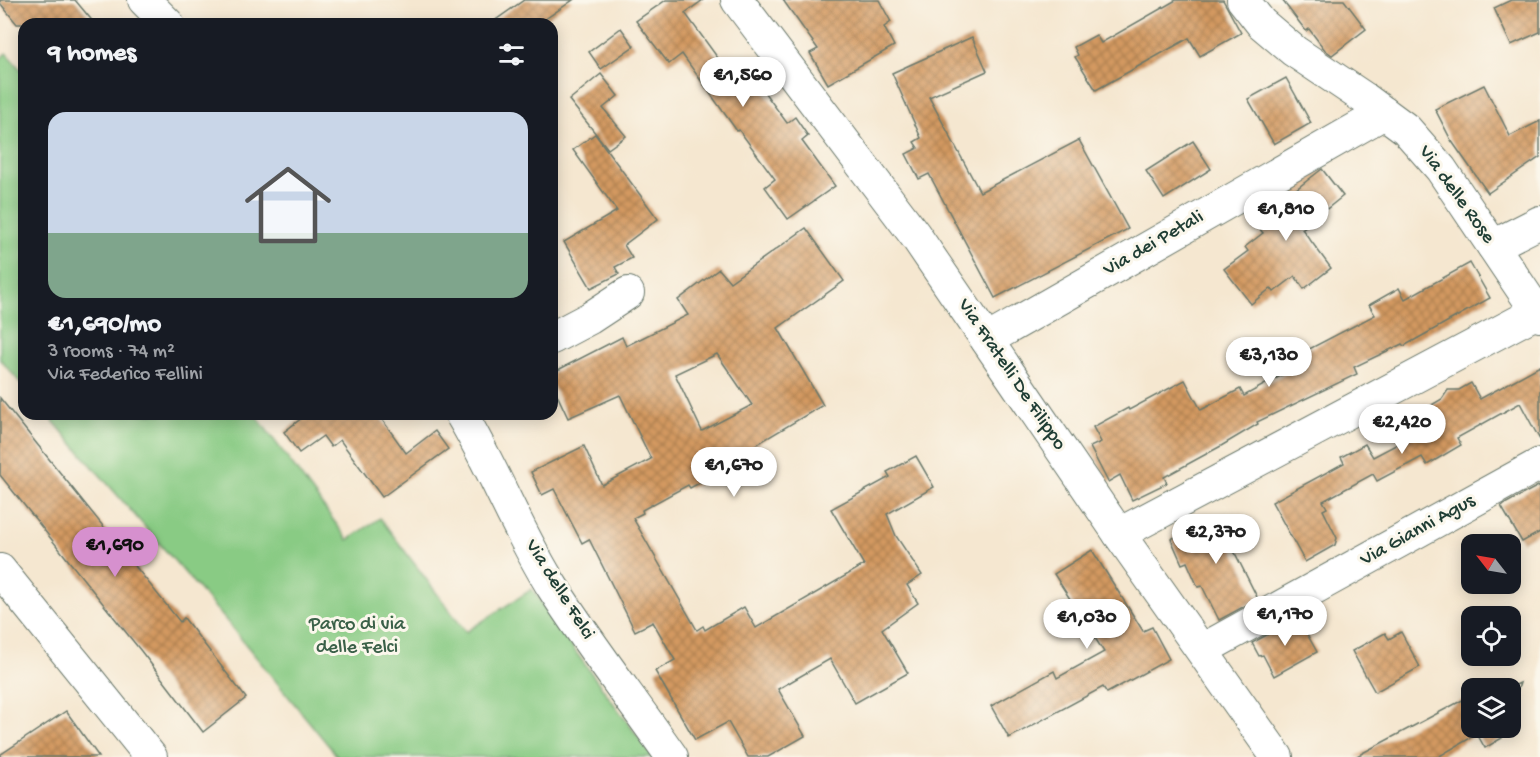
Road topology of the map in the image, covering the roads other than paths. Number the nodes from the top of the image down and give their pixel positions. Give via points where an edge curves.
1 (144, 0) edge
2 (736, 0) edge
3 (1243, 0) edge
4 (162, 18) edge
5 (1384, 113) junction
6 (1540, 222) edge
7 (1492, 246) junction
8 (628, 293) dead end
9 (1538, 314) edge
10 (558, 335) edge
11 (987, 340) junction
12 (464, 420) edge
13 (1540, 464) edge
14 (1119, 534) junction
15 (0, 570) edge
16 (1202, 650) junction
17 (151, 757) edge
18 (672, 757) edge
19 (1277, 757) edge

1 - 4 street
2 - 11 street, Via Fratelli De Filippo via 915,235
3 - 5 street, Via delle Rose via 1261,23 1294,51
5 - 7 street, Via delle Rose via 1406,129 1442,169
5 - 11 street, Via dei Petali
6 - 7 street
7 - 9 street, Via delle Rose
8 - 10 street
9 - 14 street
11 - 14 street, Via Fratelli De Filippo
12 - 18 street, Via delle Felci via 554,589
13 - 16 street, Via Gianni Agus
14 - 16 street, Via Fratelli De Filippo
15 - 17 street
16 - 19 street, Via Fratelli De Filippo

